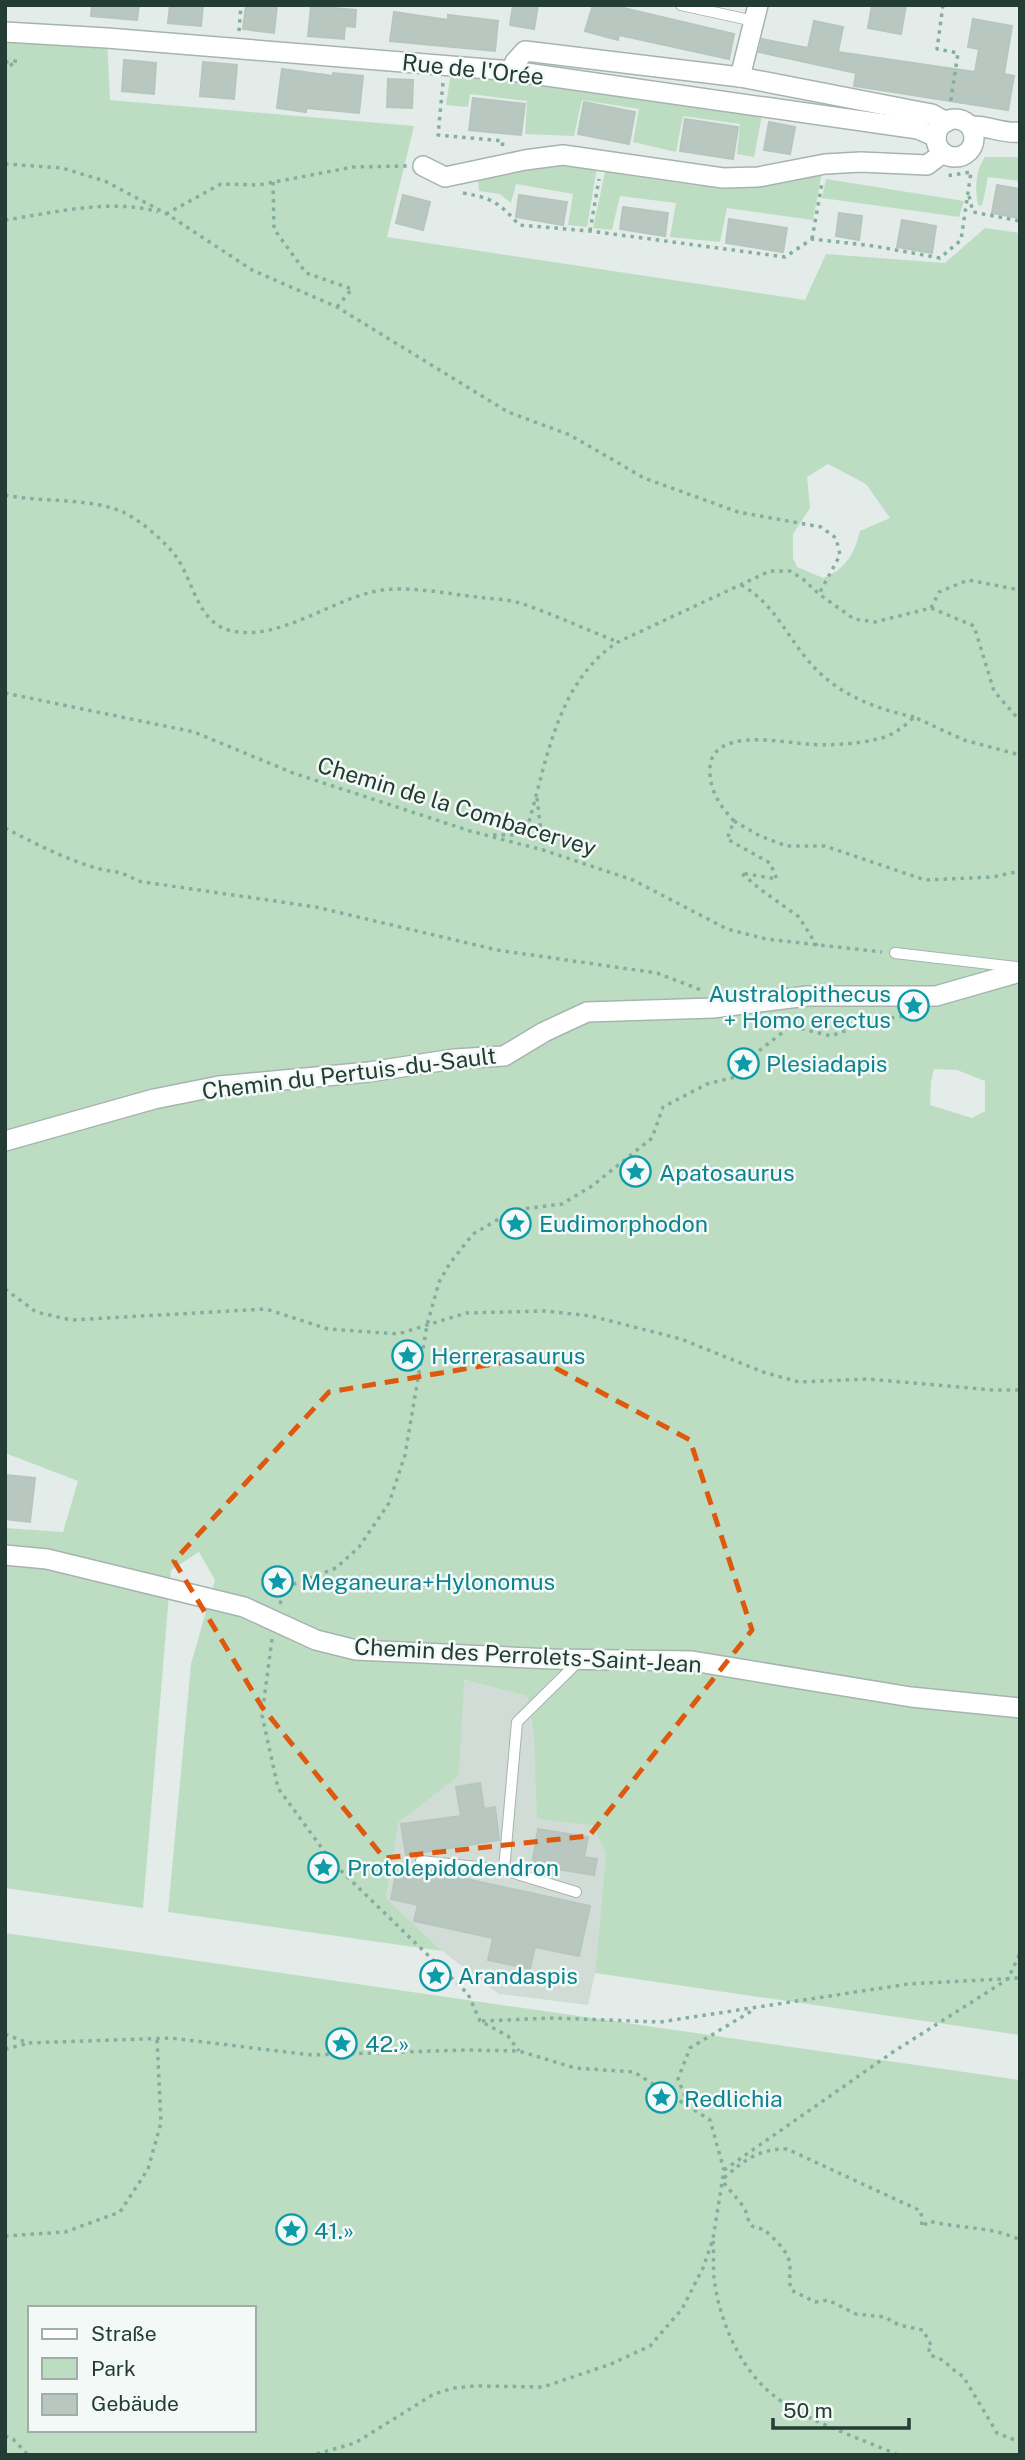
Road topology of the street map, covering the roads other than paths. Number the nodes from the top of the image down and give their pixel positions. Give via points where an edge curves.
1 (681, 5) edge
2 (756, 13) edge
3 (5, 32) edge
4 (512, 71) junction
5 (740, 77) junction
6 (970, 126) junction
7 (944, 130) junction
8 (1016, 137) edge
9 (971, 149) junction
10 (423, 166) road end
11 (895, 953) road end
12 (1020, 970) edge
13 (5, 1141) edge
14 (5, 1555) edge
15 (581, 1660) junction
16 (1020, 1708) edge
17 (421, 1861) dead end
18 (504, 1870) junction
19 (576, 1892) dead end

1 - 2 lane
2 - 5 street
3 - 4 street, Rue de l'Orée
4 - 5 street via 525,51
4 - 7 street, Rue de l'Orée via 918,130
5 - 7 street via 921,111 932,114
6 - 7 street via 960,120
6 - 8 street
6 - 9 street via 974,137
7 - 9 street via 955,157
7 - 10 street via 927,165 825,164 758,177 723,178 563,155 445,177
8 - 9 street
11 - 12 lane, Chemin du Pertuis-du-Sault
12 - 13 street, Chemin du Pertuis-du-Sault via 936,996 807,996 713,1008 587,1012 504,1056 219,1086 154,1099
14 - 15 street, Chemin des Perrolets-Saint-Jean via 47,1559 244,1607 316,1640 356,1650
15 - 16 street, Chemin des Perrolets-Saint-Jean via 691,1661 911,1697
15 - 18 lane via 517,1722
17 - 18 lane
18 - 19 lane

